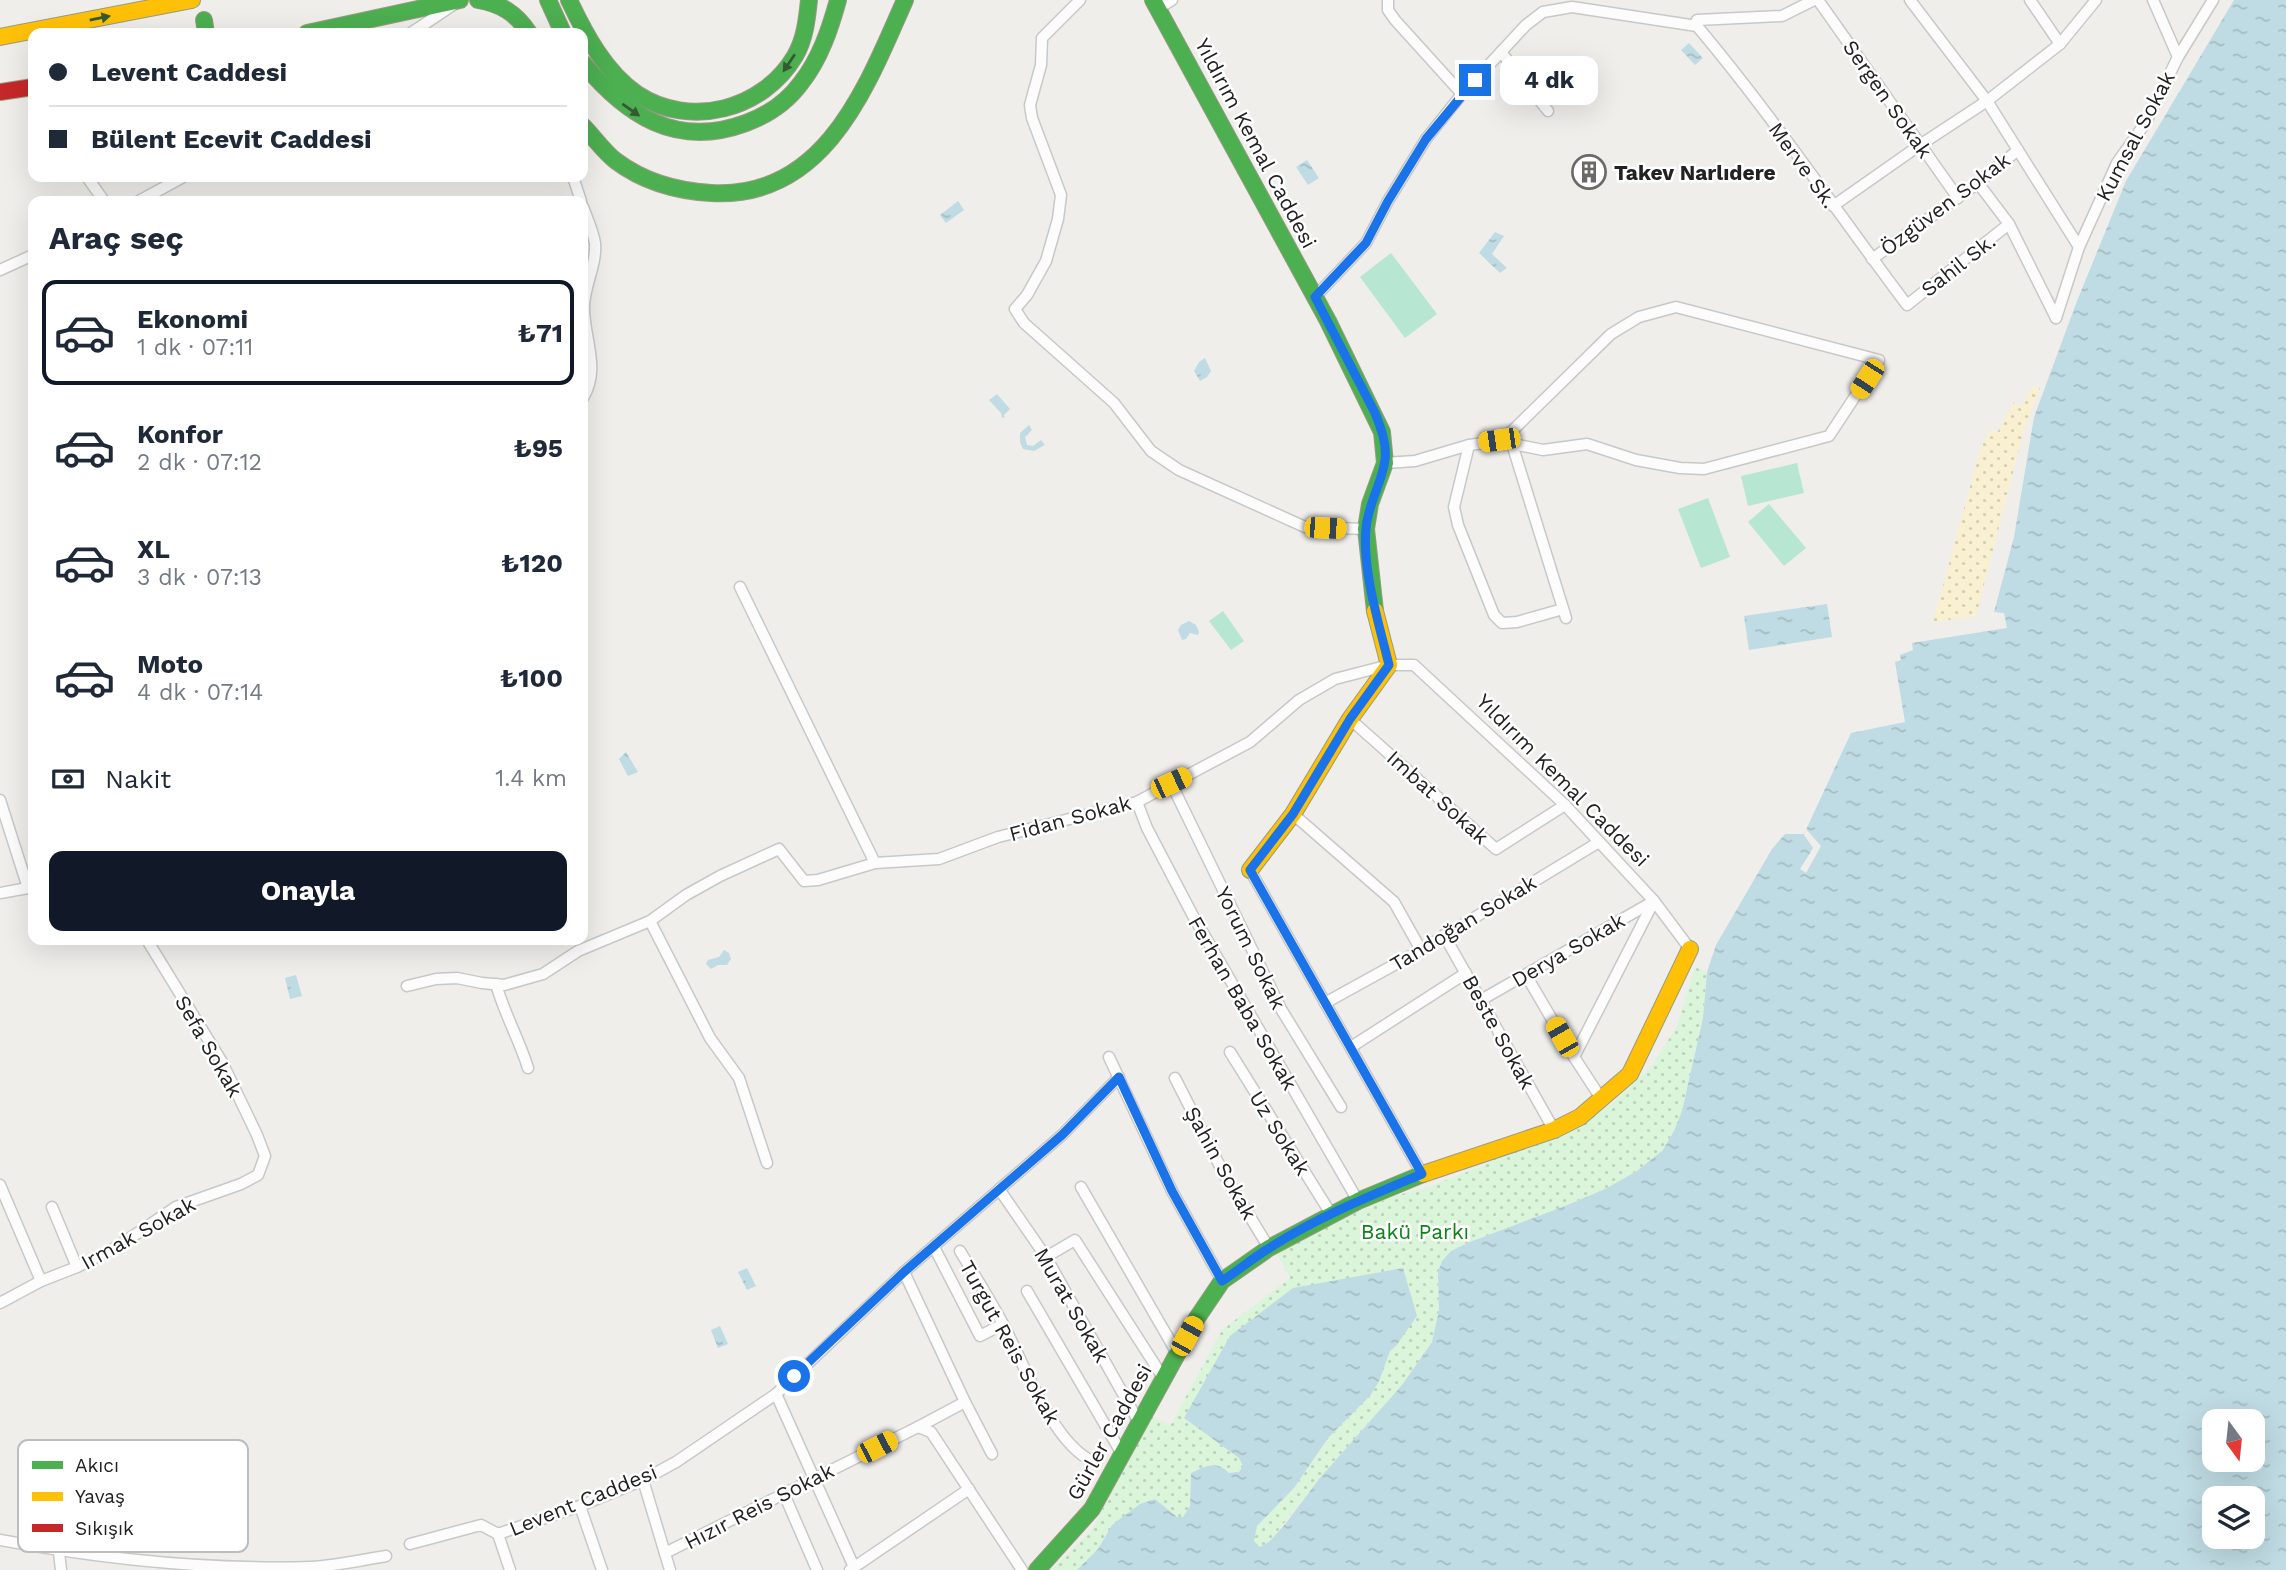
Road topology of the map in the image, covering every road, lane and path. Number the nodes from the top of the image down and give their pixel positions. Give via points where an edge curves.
1 (192, 0) edge
2 (461, 0) edge
3 (478, 0) edge
4 (548, 0) edge
5 (569, 0) edge
6 (809, 0) edge
7 (838, 0) edge
8 (905, 0) edge
9 (1080, 0) edge
10 (1388, 0) edge
11 (1816, 0) edge
12 (1910, 0) edge
13 (2030, 0) edge
14 (2096, 0) edge
15 (2153, 0) edge
16 (2213, 0) edge
17 (1161, 3) edge
18 (1697, 26) junction
19 (47, 28) edge
20 (330, 28) edge
21 (419, 28) edge
22 (525, 28) edge
23 (562, 28) edge
24 (582, 28) edge
25 (28, 32) edge
26 (0, 37) edge
27 (588, 39) edge
28 (2060, 44) junction
29 (1501, 52) junction
30 (2178, 57) junction
31 (588, 69) edge
32 (28, 88) edge
33 (0, 92) edge
34 (1462, 93) junction
35 (1987, 101) junction
36 (1548, 111) dead end
37 (588, 131) edge
38 (1920, 145) junction
39 (2018, 150) junction
40 (174, 182) edge
41 (1978, 183) junction
42 (148, 196) edge
43 (1958, 198) junction
44 (1833, 206) junction
45 (588, 222) edge
46 (2009, 224) junction
47 (2079, 247) junction
48 (28, 257) edge
49 (1872, 259) junction
50 (0, 270) edge
51 (588, 281) edge
52 (1315, 297) junction
53 (1907, 305) joint
54 (588, 342) edge
55 (588, 385) edge
56 (1499, 440) junction
57 (1512, 444) junction
58 (1469, 445) junction
59 (1385, 463) junction
60 (1366, 529) junction
61 (740, 587) dead end
62 (1389, 665) junction
63 (1350, 719) junction
64 (1171, 783) junction
65 (0, 800) edge
66 (1137, 802) junction
67 (1565, 805) junction
68 (1293, 814) junction
69 (1599, 842) junction
70 (875, 863) junction
71 (1250, 870) joint
72 (28, 879) edge
73 (28, 889) edge
74 (0, 894) edge
75 (1654, 901) junction
76 (650, 920) junction
77 (1444, 935) junction
78 (588, 941) edge
79 (150, 945) edge
80 (575, 945) edge
81 (1690, 949) joint
82 (1420, 950) junction
83 (1466, 973) junction
84 (1526, 975) junction
85 (496, 984) junction
86 (407, 986) dead end
87 (1481, 1000) junction
88 (1325, 1003) junction
89 (1350, 1047) junction
90 (1230, 1052) dead end
91 (1110, 1057) dead end
92 (1574, 1057) junction
93 (528, 1068) dead end
94 (1119, 1077) junction
95 (1175, 1078) dead end
96 (1602, 1100) junction
97 (1341, 1107) dead end
98 (1554, 1130) junction
99 (265, 1156) joint
100 (767, 1164) dead end
101 (1422, 1174) junction
102 (0, 1185) edge
103 (1082, 1187) dead end
104 (999, 1189) junction
105 (1357, 1201) junction
106 (52, 1207) dead end
107 (1331, 1214) junction
108 (934, 1247) junction
109 (1269, 1248) junction
110 (960, 1251) dead end
111 (1046, 1257) junction
112 (77, 1267) junction
113 (904, 1272) junction
114 (41, 1281) junction
115 (1222, 1281) junction
116 (1027, 1291) dead end
117 (0, 1303) edge
118 (1003, 1324) junction
119 (1177, 1353) junction
120 (1164, 1379) junction
121 (776, 1394) junction
122 (965, 1402) junction
123 (1140, 1424) junction
124 (918, 1427) junction
125 (992, 1454) dead end
126 (1122, 1454) junction
127 (1092, 1461) dead end
128 (815, 1478) junction
129 (643, 1480) junction
130 (969, 1489) junction
131 (784, 1494) junction
132 (580, 1506) junction
133 (498, 1534) junction
134 (410, 1544) dead end
135 (59, 1552) joint
136 (665, 1553) junction
137 (386, 1556) dead end
138 (239, 1568) edge
139 (852, 1569) edge
140 (61, 1570) edge
141 (510, 1570) edge
142 (602, 1570) edge
143 (670, 1570) edge
144 (817, 1570) edge
145 (1022, 1570) edge
146 (1037, 1570) edge

19 -> 1 main road
2 - 20 main road
2 - 21 street
3 - 22 main road via 510,10
4 - 23 main road
24 -> 5 main road
6 -> 27 main road via 804,39 791,63 772,86 726,111 672,110 650,102 631,88
31 -> 7 main road via 604,89 654,125 684,133 741,127 771,112 793,93 819,55
8 - 37 main road via 871,76 843,124 814,156 781,181 735,193 697,193 654,183 617,161
9 - 60 street via 1042,38 1041,65 1030,105 1061,195 1046,261 1015,309 1024,323 1114,403 1151,451 1179,470 1305,527
10 - 34 street via 1395,20
11 - 18 street, Sergen Sokak via 1782,16 1698,20
11 - 38 street, Sergen Sokak
12 - 35 street
13 - 28 street
14 - 28 street
15 - 30 street
16 - 30 street, Kumsal Sokak
17 - 52 main road, Yıldırım Kemal Caddesi
18 - 29 street via 1572,7 1544,12
18 - 44 street, Merve Sk. via 1755,96
26 -> 25 main road
28 - 35 street
29 - 34 street
29 - 36 street
30 - 47 street, Kumsal Sokak via 2146,122 2117,163
32 - 33 main road
34 - 52 street via 1426,139 1366,243
35 - 38 street
35 - 39 street
38 - 43 street, Sergen Sokak
38 - 44 street
39 - 41 street, Özgüven Sokak
39 - 47 street
40 - 42 street
41 - 43 street, Özgüven Sokak
41 - 46 street
43 - 49 street, Özgüven Sokak
44 - 49 street, Merve Sk.
45 - 51 street via 595,251
46 - 47 street, Kumsal Sokak via 2056,318
46 - 53 street, Sahil Sk.
48 - 50 street
49 - 53 street, Merve Sk.
52 - 59 main road, Yıldırım Kemal Caddesi via 1375,413
54 - 55 street via 592,375
56 - 57 street
56 - 57 street via 1611,334 1639,317 1676,307 1879,360 1829,436 1704,469 1636,460 1587,444 1543,450
56 - 58 street
57 - 58 street via 1564,613 1502,623 1494,615 1454,507
58 - 59 street via 1415,461
59 - 60 main road, Yıldırım Kemal Caddesi
60 - 62 main road, Yıldırım Kemal Caddesi via 1373,604
61 - 70 street
62 - 63 main road
62 - 64 street, Fidan Sokak via 1335,679 1299,700 1250,742
62 - 67 street, Yıldırım Kemal Caddesi via 1414,665
63 - 67 street, Imbat Sokak via 1496,849
63 - 68 main road
64 - 66 street, Fidan Sokak
64 - 97 street, Yorum Sokak via 1281,1009
65 - 72 street
66 - 70 street, Fidan Sokak via 1011,834 939,859
66 - 105 street, Ferhan Baba Sokak via 1209,945
67 - 69 street, Yıldırım Kemal Caddesi
68 - 71 main road
68 - 82 street via 1394,901
69 - 75 street, Yıldırım Kemal Caddesi
69 - 77 street, Tandoğan Sokak
70 - 76 street, Fidan Sokak via 804,881 779,849 709,882
71 - 88 street
73 - 74 street
75 - 81 street, Yıldırım Kemal Caddesi
75 - 84 street, Derya Sokak
75 - 92 street
76 - 78 street
76 - 100 street via 710,1038 739,1078
77 - 82 street, Tandoğan Sokak
77 - 83 street, Beste Sokak
79 - 99 street, Sefa Sokak via 222,1062
80 - 85 street via 543,974
81 - 96 main road, Gürler Caddesi via 1630,1074
82 - 88 street, Tandoğan Sokak
83 - 87 street, Beste Sokak
83 - 89 street
84 - 87 street, Derya Sokak
84 - 92 street
85 - 86 street via 457,978
85 - 93 street
87 - 98 street, Beste Sokak
88 - 89 street
89 - 101 street
90 - 107 street, Uz Sokak
91 - 94 street
92 - 96 street
94 - 104 street, Levent Caddesi via 1062,1135
94 - 115 street via 1172,1191
95 - 109 street, Şahin Sokak via 1224,1174
96 - 98 main road, Gürler Caddesi
98 - 101 main road, Gürler Caddesi
99 - 112 street, Irmak Sokak via 258,1175 176,1208
101 - 105 main road, Gürler Caddesi
102 - 114 street
103 - 119 street
104 - 108 street, Levent Caddesi
104 - 111 street, Murat Sokak
105 - 107 main road, Gürler Caddesi
106 - 112 street
107 - 109 main road, Gürler Caddesi
108 - 113 street, Levent Caddesi
108 - 118 street via 980,1336
109 - 115 main road, Gürler Caddesi
110 - 118 street, Turgut Reis Sokak
111 - 120 street via 1075,1240
111 - 123 street, Murat Sokak
112 - 114 street, Irmak Sokak
113 - 121 street, Levent Caddesi
113 - 122 street
114 - 117 street, Irmak Sokak
115 - 119 main road, Gürler Caddesi
116 - 126 street
118 - 127 street, Turgut Reis Sokak via 1055,1426
119 - 120 main road, Gürler Caddesi
120 - 123 main road, Gürler Caddesi
121 - 128 street
121 - 129 street, Levent Caddesi
122 - 124 street, Hızır Reis Sokak
122 - 125 street
123 - 126 main road, Gürler Caddesi
124 - 128 street, Hızır Reis Sokak
124 - 130 street via 931,1432
126 - 146 main road, Gürler Caddesi via 1092,1509
128 - 131 street, Hızır Reis Sokak
128 - 139 street
129 - 132 street, Levent Caddesi
129 - 136 street
130 - 139 street
130 - 145 street
131 - 136 street, Hızır Reis Sokak
131 - 144 street
132 - 133 street, Levent Caddesi
132 - 142 street
133 - 134 street, Levent Caddesi via 481,1525
133 - 141 street
135 - 138 street
135 - 140 street
136 - 143 street
137 - 138 street via 312,1567

